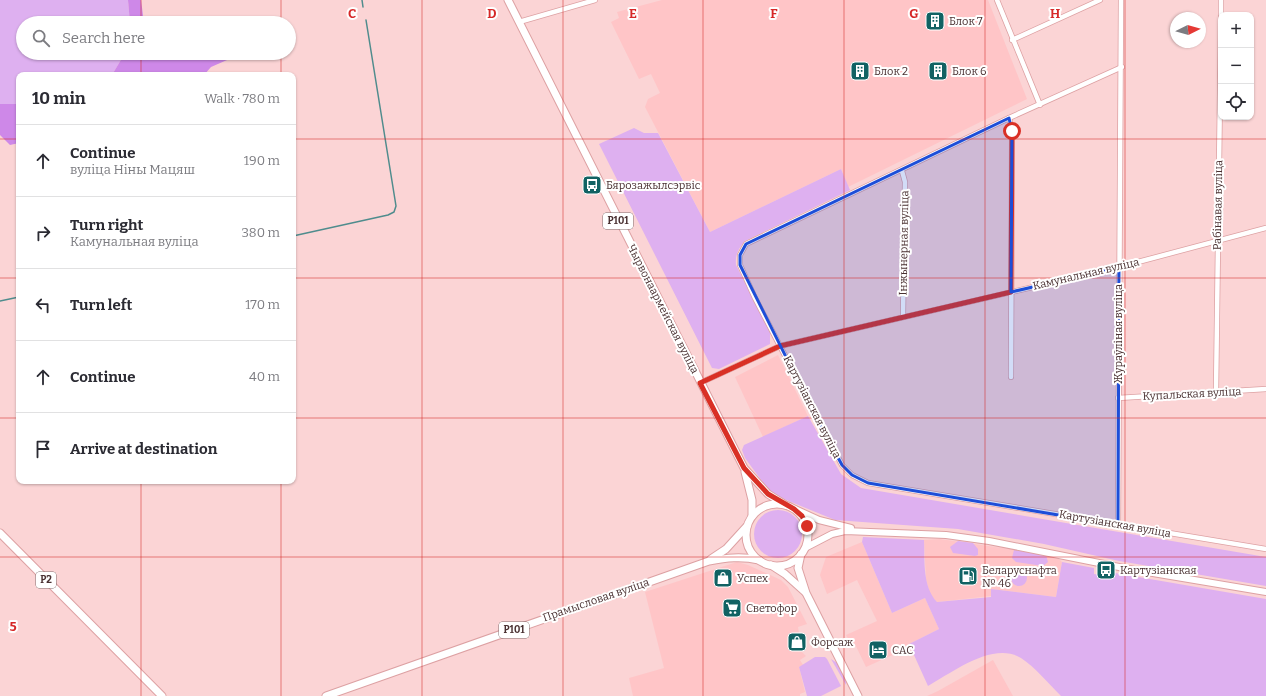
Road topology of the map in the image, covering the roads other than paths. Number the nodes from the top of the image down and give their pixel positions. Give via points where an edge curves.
1 (508, 0) edge
2 (595, 0) edge
3 (997, 0) edge
4 (1100, 0) edge
5 (1121, 0) edge
6 (1221, 0) edge
7 (1221, 12) edge
8 (519, 22) junction
9 (1012, 40) junction
10 (1220, 48) edge
11 (1122, 67) junction
12 (1040, 105) junction
13 (1009, 118) junction
14 (902, 171) junction
15 (1266, 228) edge
16 (1217, 240) junction
17 (1119, 267) junction
18 (1011, 292) junction
19 (903, 316) junction
20 (780, 346) junction
21 (1011, 377) dead end
22 (700, 383) junction
23 (1266, 389) edge
24 (1216, 392) junction
25 (1118, 398) junction
26 (744, 468) junction
27 (784, 504) junction
28 (794, 509) junction
29 (752, 516) junction
30 (747, 525) junction
31 (1118, 525) junction
32 (856, 530) junction
33 (0, 533) edge
34 (1266, 550) edge
35 (803, 551) junction
36 (759, 560) junction
37 (709, 561) junction
38 (771, 565) junction
39 (1266, 592) edge
40 (806, 593) junction
41 (162, 696) edge
42 (326, 696) edge
43 (858, 696) edge

1 - 8 main road, Чырвонаармейская вуліца / Р101
2 - 8 street
3 - 9 street
4 - 9 street
5 - 11 street, Жураўліная вуліца
6 - 7 street
8 - 22 main road, Чырвонаармейская вуліца / Р101
9 - 12 street
10 - 16 street, Рабінавая вуліца
11 - 12 street, Картузіанская вуліца
11 - 17 street, Жураўліная вуліца
12 - 13 street, Картузіанская вуліца
13 - 14 street, Картузіанская вуліца
13 - 18 street via 1012,131
14 - 19 street, Інжынерная вуліца via 905,182
14 - 20 street, Картузіанская вуліца via 746,244 740,255 740,265
15 - 16 street, Камунальная вуліца
16 - 17 street, Камунальная вуліца
16 - 24 street, Рабінавая вуліца
17 - 18 street, Камунальная вуліца
17 - 25 street, Жураўліная вуліца
18 - 19 street, Камунальная вуліца
18 - 21 street
19 - 20 street, Камунальная вуліца
20 - 22 street, Камунальная вуліца
20 - 31 street, Картузіанская вуліца via 842,466 852,475 868,483
22 - 26 main road, Чырвонаармейская вуліца / Р101
23 - 24 street, Купальская вуліца
24 - 25 street, Купальская вуліца
25 - 31 street, Жураўліная вуліца
26 - 27 main road, Чырвонаармейская вуліца / Р101 via 768,494
26 - 29 main road, Чырвонаармейская вуліца / Р101 via 752,500
27 - 28 main road, Р101
27 - 29 main road, Р101 via 772,504 761,508
28 - 32 street via 820,520
28 - 35 main road, Р101 via 802,516 807,526 808,537
29 - 30 main road, Р101
30 - 36 main road via 748,545
30 - 37 main road, Прамысловая вуліца / Р101 via 726,549
31 - 34 street, Картузіанская вуліца
32 - 35 street via 832,534
32 - 39 street via 946,535 989,541
33 - 41 main road, Р2
35 - 38 main road via 787,564
35 - 40 main road via 798,568
36 - 37 main road, Прамысловая вуліца / Р101 via 734,557
36 - 38 main road, Р101
37 - 42 main road, Прамысловая вуліца / Р101
38 - 40 main road
40 - 43 main road

